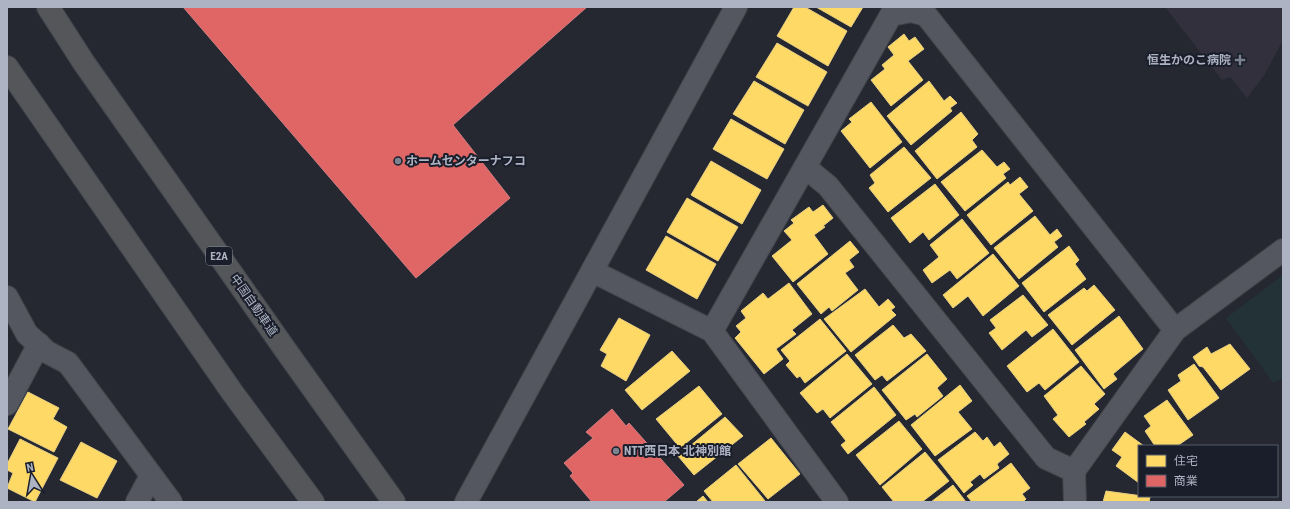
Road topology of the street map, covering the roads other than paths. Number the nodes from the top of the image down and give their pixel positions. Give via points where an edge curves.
1 (48, 7) edge
2 (736, 7) edge
3 (7, 67) edge
4 (805, 167) junction
5 (1283, 250) edge
6 (592, 271) junction
7 (7, 297) edge
8 (1175, 330) junction
9 (712, 331) junction
10 (39, 344) junction
11 (7, 404) edge
12 (1074, 471) junction
13 (151, 476) junction
14 (468, 498) edge
15 (137, 502) edge
16 (171, 502) edge
17 (313, 502) edge
18 (394, 502) edge
19 (837, 502) edge
20 (1075, 502) edge

1 - 18 highway, 中国自動車道 / E2A
2 - 6 street
3 - 17 highway via 232,392
4 - 8 street via 891,15 911,11 926,16
4 - 9 street
4 - 12 street via 828,186 1046,458
5 - 8 street
6 - 9 street
6 - 14 street
7 - 10 street via 27,334
8 - 12 street
9 - 19 street
10 - 11 street
10 - 13 street via 47,352 68,363
12 - 20 street
13 - 15 street
13 - 16 street

